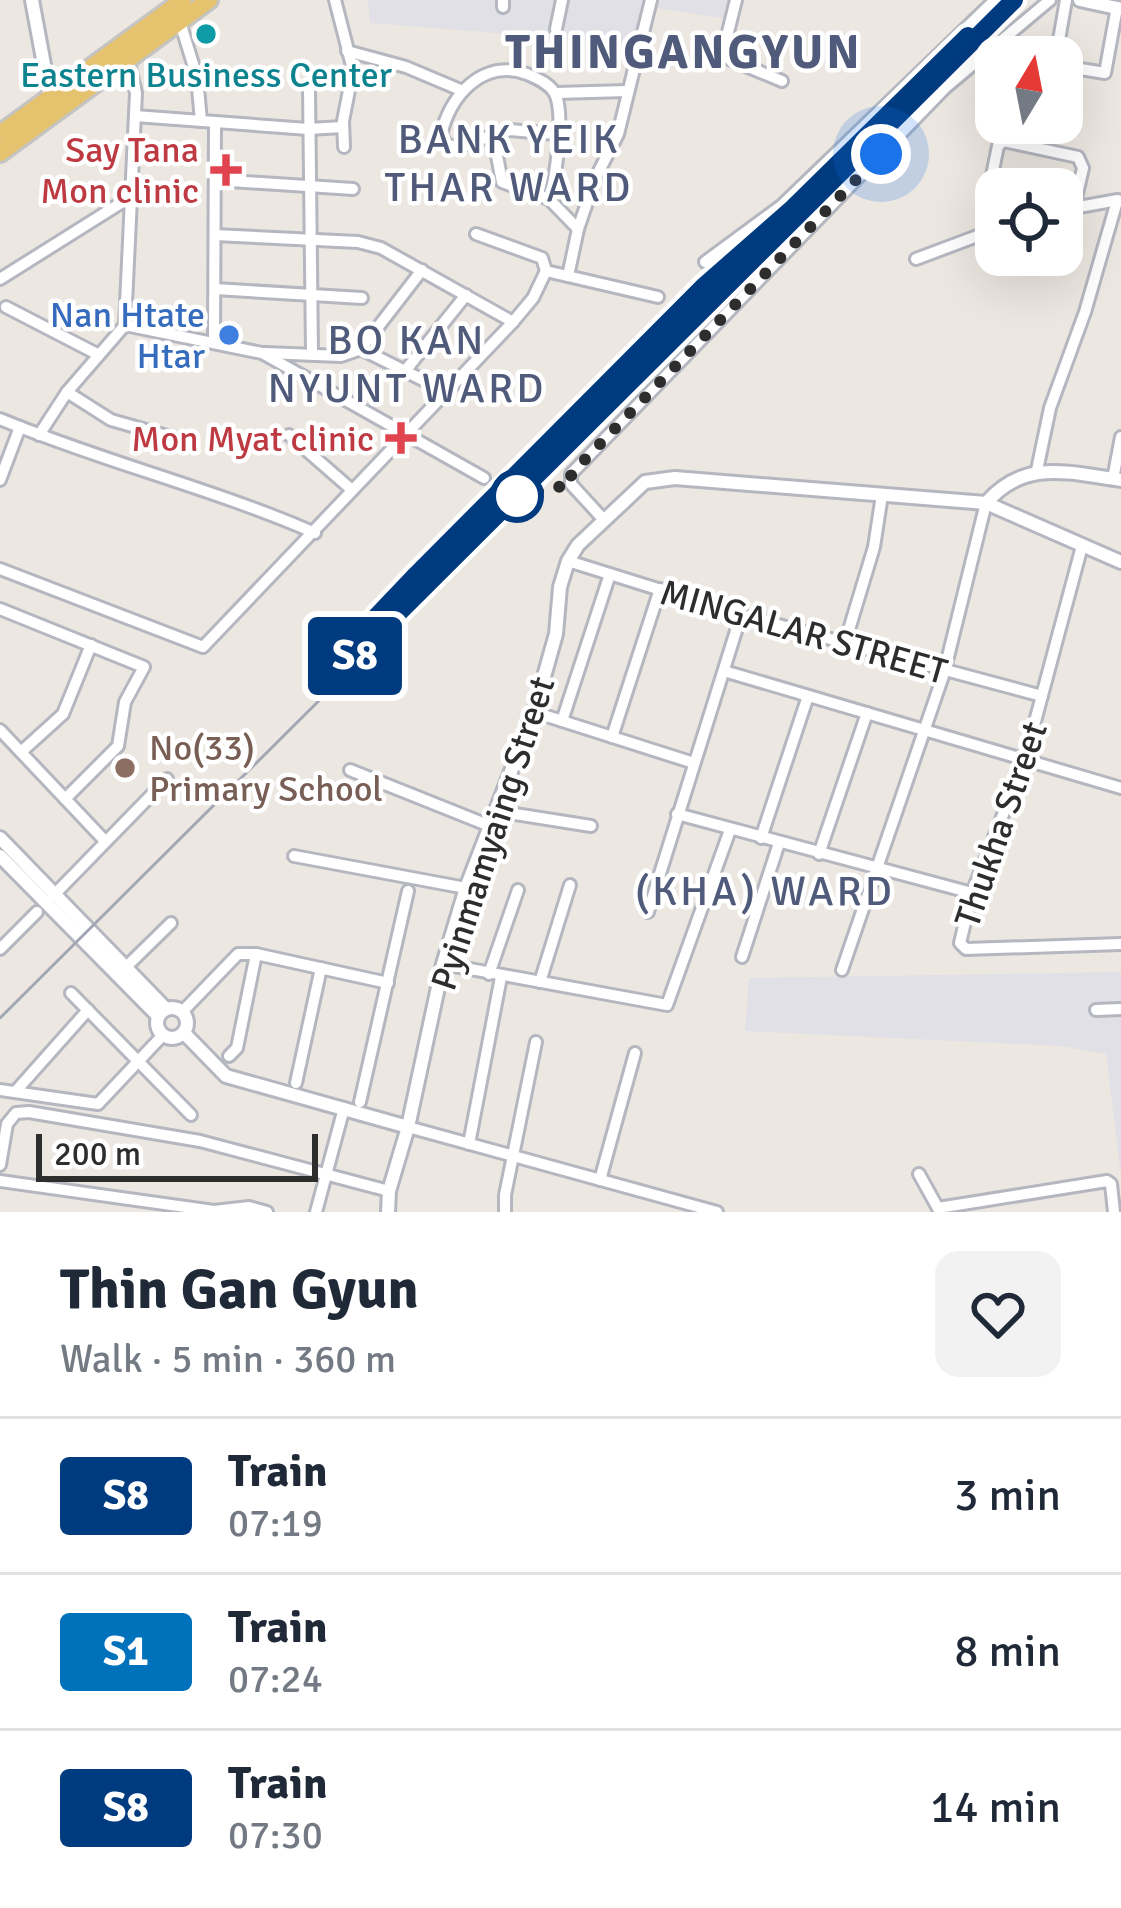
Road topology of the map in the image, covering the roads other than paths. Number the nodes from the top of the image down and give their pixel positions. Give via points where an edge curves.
1 (32, 0) edge
2 (183, 0) edge
3 (209, 0) edge
4 (334, 0) edge
5 (562, 0) edge
6 (651, 0) edge
7 (736, 0) edge
8 (995, 0) edge
9 (1050, 0) edge
10 (1066, 0) edge
11 (1080, 0) edge
12 (1119, 8) edge
13 (180, 22) junction
14 (556, 29) dead end
15 (1059, 36) edge
16 (347, 51) junction
17 (124, 54) junction
18 (1083, 69) edge
19 (782, 81) dead end
20 (309, 88) dead end
21 (463, 91) junction
22 (626, 91) junction
23 (556, 94) junction
24 (55, 104) junction
25 (135, 116) junction
26 (201, 121) junction
27 (215, 123) junction
28 (343, 127) junction
29 (22, 129) junction
30 (308, 129) junction
31 (0, 134) edge
32 (556, 134) junction
33 (493, 135) junction
34 (344, 147) dead end
35 (0, 153) edge
36 (994, 168) edge
37 (1081, 168) edge
38 (214, 180) junction
39 (308, 187) junction
40 (353, 189) dead end
41 (132, 196) junction
42 (549, 199) junction
43 (1119, 200) edge
44 (1083, 206) edge
45 (578, 229) junction
46 (476, 234) dead end
47 (215, 235) junction
48 (975, 237) edge
49 (313, 239) junction
50 (916, 259) dead end
51 (705, 262) dead end
52 (422, 270) junction
53 (546, 271) junction
54 (568, 276) junction
55 (0, 279) edge
56 (215, 290) junction
57 (313, 295) junction
58 (466, 295) junction
59 (658, 297) dead end
60 (362, 298) dead end
61 (7, 307) dead end
62 (513, 322) junction
63 (125, 325) junction
64 (214, 342) junction
65 (361, 349) junction
66 (262, 353) junction
67 (312, 353) junction
68 (99, 356) junction
69 (405, 370) junction
70 (445, 391) junction
71 (68, 392) junction
72 (0, 418) edge
73 (20, 427) junction
74 (39, 435) junction
75 (289, 435) dead end
76 (403, 435) junction
77 (1121, 437) edge
78 (181, 440) dead end
79 (1037, 470) junction
80 (484, 478) dead end
81 (1117, 479) edge
82 (0, 480) edge
83 (352, 490) junction
84 (882, 495) junction
85 (986, 503) junction
86 (604, 520) junction
87 (315, 533) junction
88 (1082, 546) junction
89 (568, 561) junction
90 (1121, 562) edge
91 (0, 569) edge
92 (610, 574) junction
93 (661, 590) junction
94 (0, 609) edge
95 (741, 615) junction
96 (844, 643) junction
97 (91, 645) junction
98 (724, 671) junction
99 (944, 673) junction
100 (808, 696) junction
101 (1042, 697) junction
102 (534, 712) junction
103 (867, 713) junction
104 (562, 721) junction
105 (0, 730) edge
106 (924, 730) junction
107 (612, 737) junction
108 (21, 752) junction
109 (1025, 760) junction
110 (694, 763) junction
111 (350, 770) dead end
112 (167, 779) dead end
113 (1121, 788) edge
114 (65, 799) junction
115 (496, 811) junction
116 (677, 814) junction
117 (490, 826) junction
118 (591, 826) dead end
119 (730, 830) junction
120 (0, 838) edge
121 (761, 838) junction
122 (105, 841) junction
123 (779, 843) junction
124 (819, 854) junction
125 (0, 856) edge
126 (294, 856) dead end
127 (874, 869) junction
128 (571, 885) dead end
129 (466, 888) junction
130 (408, 890) dead end
131 (518, 890) dead end
132 (972, 893) junction
133 (45, 904) junction
134 (648, 912) dead end
135 (171, 922) dead end
136 (1121, 944) edge
137 (0, 949) edge
138 (256, 954) junction
139 (742, 957) dead end
140 (443, 964) junction
141 (125, 968) junction
142 (321, 968) junction
143 (842, 970) dead end
144 (495, 975) junction
145 (388, 982) junction
146 (540, 982) junction
147 (71, 993) dead end
148 (88, 1010) junction
149 (1096, 1010) dead end
150 (1121, 1010) edge
151 (183, 1011) junction
152 (162, 1012) junction
153 (184, 1033) junction
154 (163, 1035) junction
155 (536, 1042) dead end
156 (634, 1053) dead end
157 (229, 1056) dead end
158 (138, 1061) junction
159 (296, 1083) dead end
160 (0, 1090) edge
161 (15, 1092) junction
162 (360, 1102) dead end
163 (344, 1108) junction
164 (191, 1114) dead end
165 (408, 1127) junction
166 (470, 1144) junction
167 (513, 1156) junction
168 (0, 1165) edge
169 (326, 1173) junction
170 (919, 1174) dead end
171 (600, 1180) junction
172 (0, 1181) edge
173 (389, 1191) junction
174 (99, 1198) junction
175 (671, 1206) edge
176 (939, 1210) edge
177 (97, 1212) edge
178 (267, 1212) edge
179 (316, 1212) edge
180 (388, 1212) edge
181 (506, 1212) edge
182 (717, 1212) edge
183 (1114, 1212) edge

1 - 24 street
2 - 17 main road
3 - 13 main road
4 - 16 street
5 - 14 street
6 - 22 street
7 - 19 street via 722,56
8 - 51 street via 781,206
9 - 86 street via 945,88 571,474
10 - 15 street
11 - 12 street
12 - 18 street via 1105,73
13 - 17 main road
13 - 26 street
16 - 21 street
16 - 28 street via 353,70
17 - 24 main road
17 - 25 street
20 - 30 street
21 - 23 street via 497,69 532,76
21 - 33 street via 444,122 447,145
22 - 23 street
22 - 45 street via 618,134
23 - 32 street
24 - 29 main road
25 - 26 street
25 - 41 street
26 - 27 street
27 - 30 street
27 - 38 street
28 - 30 street
28 - 34 street
29 - 31 main road
29 - 35 main road
30 - 39 street
32 - 33 street
32 - 42 street via 560,157
33 - 42 street via 502,182
36 - 37 street via 1001,142 1071,155
38 - 39 street
38 - 47 street
39 - 40 street
39 - 49 street
41 - 55 street
41 - 63 street
42 - 45 street
43 - 44 street
43 - 79 street
45 - 54 street
46 - 53 street via 542,258
47 - 49 street
47 - 56 street
48 - 50 street
49 - 52 street via 381,248
49 - 57 street
52 - 58 street
52 - 65 street
53 - 54 street
53 - 62 street
54 - 59 street
56 - 57 street
56 - 64 street
57 - 60 street
57 - 67 street
58 - 62 street
58 - 69 street
61 - 68 street
62 - 70 street
63 - 64 street
63 - 68 street
64 - 66 street
65 - 67 street
65 - 69 street
66 - 67 street
66 - 76 street
68 - 71 street
69 - 70 street
70 - 76 street
71 - 74 street
71 - 78 street via 111,420
72 - 73 street
73 - 74 street
73 - 82 street
74 - 87 street
75 - 83 street
76 - 80 street
76 - 83 street
77 - 81 street
79 - 81 street
79 - 85 street
83 - 87 street
84 - 85 street
84 - 86 street via 675,478 645,482
84 - 96 street
85 - 88 street
85 - 99 street
86 - 89 street
87 - 91 street via 198,648
88 - 90 street
88 - 101 street, Thukha Street
89 - 92 street, MINGALAR STREET
89 - 102 street, Pyinmamyaing Street
92 - 93 street, MINGALAR STREET
92 - 104 street
93 - 95 street, MINGALAR STREET
93 - 107 street
94 - 97 street
95 - 96 street, MINGALAR STREET
95 - 98 street
96 - 99 street, MINGALAR STREET
97 - 108 street via 63,714
97 - 114 street via 144,670 125,702 118,746
98 - 100 street
98 - 110 street
99 - 101 street, MINGALAR STREET
99 - 106 street
100 - 103 street
100 - 121 street
101 - 109 street, Thukha Street
102 - 104 street
102 - 115 street, Pyinmamyaing Street
103 - 106 street
103 - 124 street
104 - 107 street
105 - 108 street
106 - 109 street
106 - 127 street
107 - 110 street
108 - 114 street
109 - 113 street
109 - 132 street, Thukha Street
110 - 116 street
111 - 117 street
112 - 122 street
114 - 122 street
115 - 117 street, Pyinmamyaing Street
115 - 118 street
116 - 119 street
116 - 134 street
117 - 129 street, Pyinmamyaing Street
119 - 121 street
119 - 146 street via 667,1005
120 - 133 street
121 - 123 street
122 - 133 street
123 - 124 street
123 - 139 street
124 - 127 street
125 - 133 street
126 - 129 street
127 - 132 street
127 - 143 street
128 - 146 street
129 - 140 street, Pyinmamyaing Street
130 - 145 street
131 - 144 street
132 - 136 street, Thukha Street via 960,943 966,950
133 - 137 street
133 - 141 street
133 - 152 street
135 - 141 street
138 - 142 street
138 - 151 street via 234,957
138 - 157 street
140 - 144 street
140 - 165 street, Pyinmamyaing Street
141 - 152 street
142 - 145 street
142 - 159 street
144 - 146 street
144 - 166 street
145 - 162 street
147 - 148 street
148 - 158 street
148 - 161 street
149 - 150 street
151 - 152 street
151 - 153 street
152 - 154 street
153 - 154 street
153 - 163 street via 226,1076
154 - 158 street
155 - 167 street
156 - 171 street
158 - 161 street via 98,1104
158 - 164 street
160 - 161 street
163 - 165 street
163 - 169 street
165 - 166 street
165 - 173 street, Pyinmamyaing Street
166 - 167 street
167 - 171 street
167 - 181 street
168 - 169 street via 7,1124 29,1112
169 - 173 street
169 - 179 street
170 - 176 street
171 - 175 street
172 - 174 street
173 - 180 street, Pyinmamyaing Street
174 - 177 street
174 - 178 street
175 - 182 street
176 - 183 street via 1107,1181

